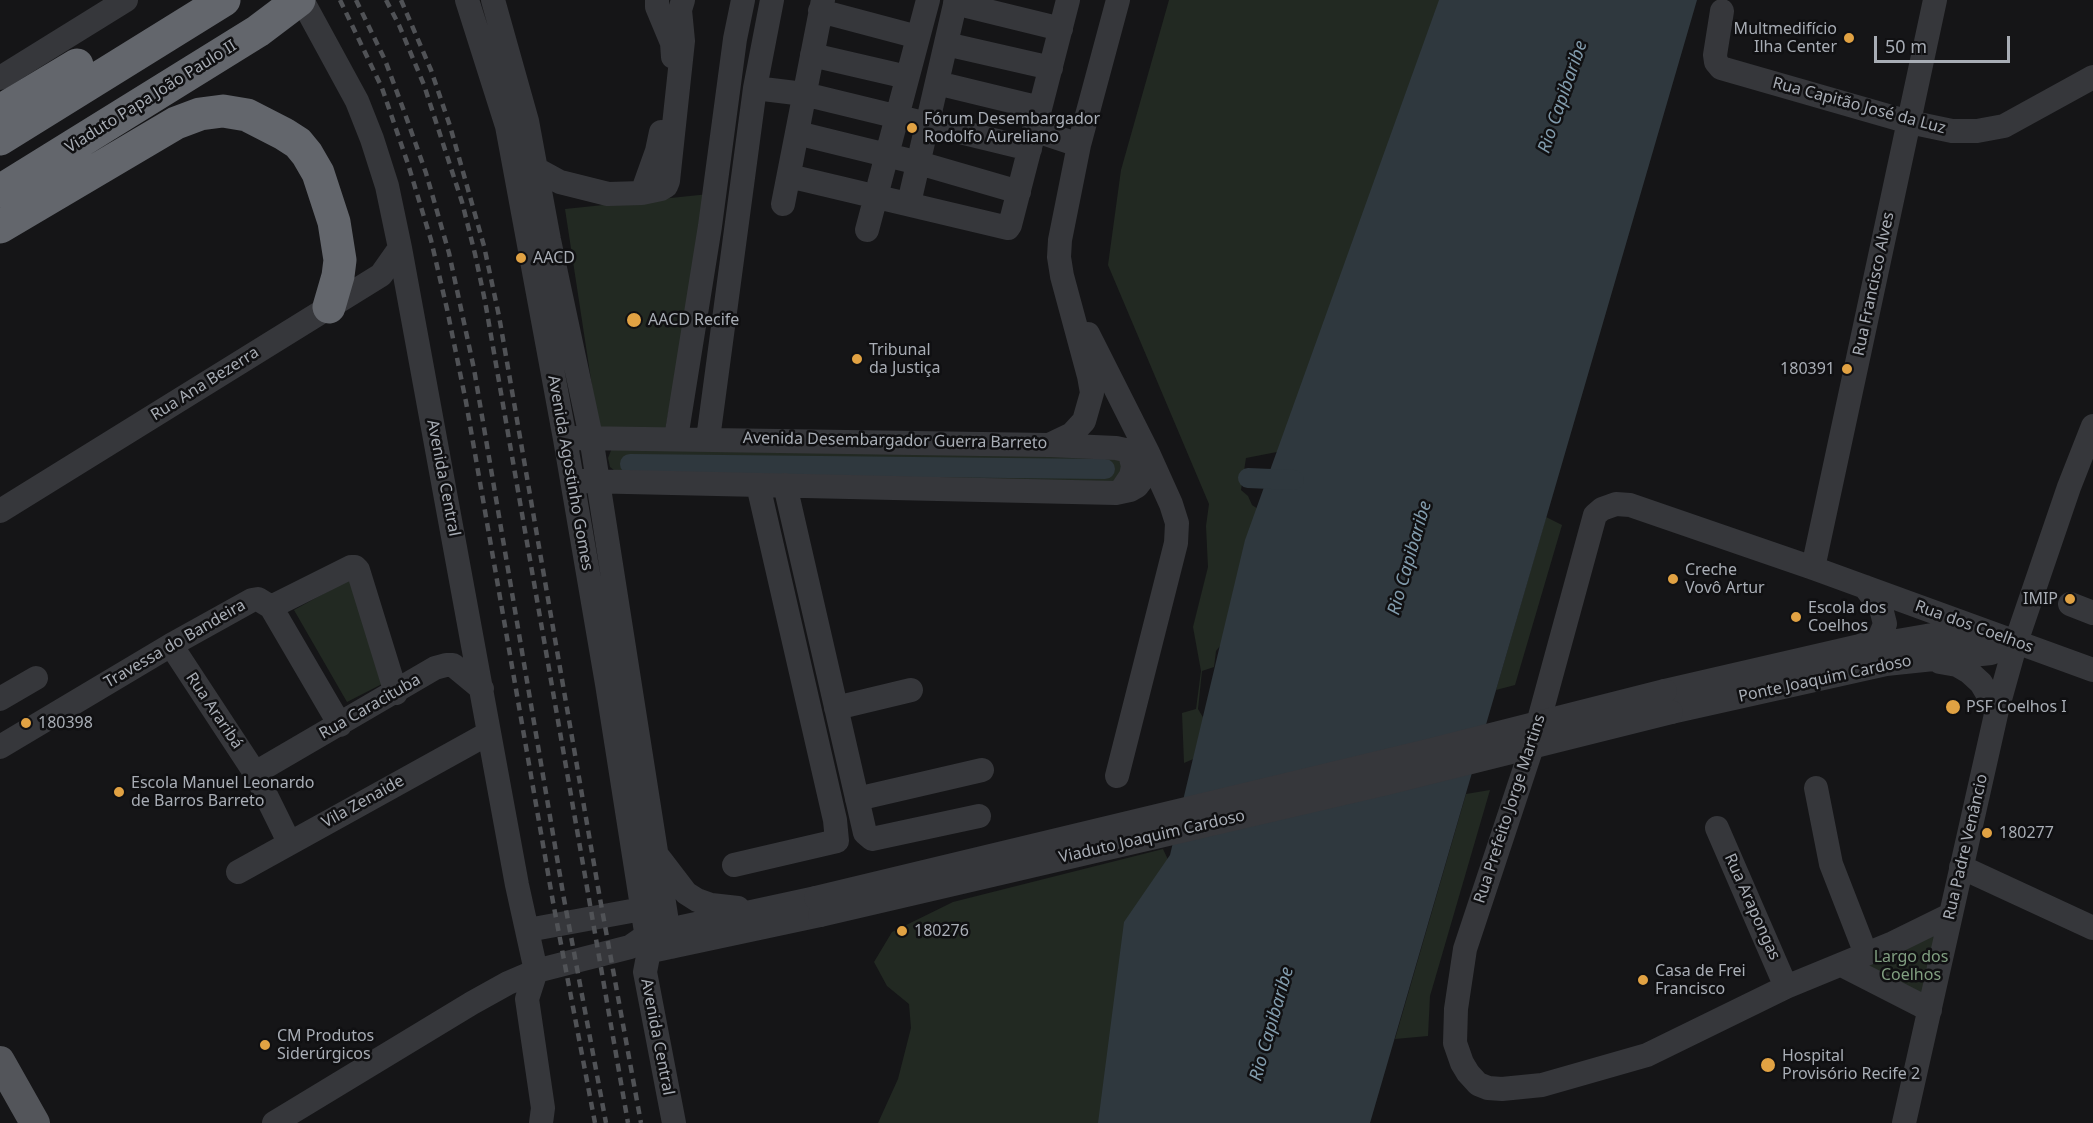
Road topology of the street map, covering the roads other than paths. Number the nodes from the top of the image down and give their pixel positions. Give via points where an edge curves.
1 (126, 0) edge
2 (300, 0) edge
3 (466, 0) edge
4 (493, 0) edge
5 (743, 0) edge
6 (772, 0) edge
7 (928, 0) edge
8 (1068, 0) edge
9 (1118, 0) edge
10 (1935, 0) edge
11 (222, 1) edge
12 (654, 1) edge
13 (956, 1) edge
14 (681, 5) edge
15 (822, 5) edge
16 (1722, 11) dead end
17 (1061, 29) junction
18 (918, 37) junction
19 (946, 44) junction
20 (812, 55) junction
21 (1051, 68) junction
22 (908, 77) junction
23 (2093, 77) edge
24 (0, 78) edge
25 (937, 83) junction
26 (755, 88) junction
27 (804, 94) junction
28 (0, 111) edge
29 (897, 117) junction
30 (1909, 123) junction
31 (927, 124) junction
32 (1035, 129) junction
33 (797, 133) junction
34 (0, 139) edge
35 (1079, 145) junction
36 (887, 155) junction
37 (919, 163) junction
38 (527, 172) junction
39 (789, 176) junction
40 (0, 191) edge
41 (1019, 192) junction
42 (642, 193) junction
43 (877, 196) junction
44 (909, 203) junction
45 (783, 204) dead end
46 (0, 227) edge
47 (867, 230) dead end
48 (400, 248) junction
49 (1067, 292) junction
50 (328, 307) junction
51 (2093, 426) edge
52 (591, 437) junction
53 (676, 438) junction
54 (565, 439) junction
55 (708, 439) junction
56 (1049, 445) junction
57 (1148, 453) junction
58 (572, 481) junction
59 (599, 481) junction
60 (758, 485) junction
61 (785, 485) junction
62 (1116, 493) junction
63 (1616, 504) joint
64 (0, 511) edge
65 (1822, 529) junction
66 (1813, 567) junction
67 (1859, 585) junction
68 (2070, 604) dead end
69 (271, 607) junction
70 (2093, 613) edge
71 (2016, 642) junction
72 (171, 645) junction
73 (1860, 646) junction
74 (1923, 658) junction
75 (2093, 670) edge
76 (36, 678) dead end
77 (482, 689) junction
78 (911, 690) dead end
79 (396, 693) junction
80 (0, 699) edge
81 (1668, 702) junction
82 (836, 708) junction
83 (1997, 710) junction
84 (340, 725) junction
85 (489, 733) junction
86 (0, 747) edge
87 (982, 770) dead end
88 (255, 773) junction
89 (1117, 776) dead end
90 (1816, 788) dead end
91 (857, 799) junction
92 (979, 816) dead end
93 (1717, 828) dead end
94 (289, 842) junction
95 (657, 855) junction
96 (734, 865) dead end
97 (1961, 867) junction
98 (238, 872) dead end
99 (779, 904) junction
100 (818, 906) junction
101 (642, 909) junction
102 (1950, 915) junction
103 (2093, 928) edge
104 (528, 930) junction
105 (653, 942) junction
106 (1866, 954) junction
107 (1842, 965) junction
108 (536, 971) junction
109 (1786, 987) junction
110 (1930, 1010) junction
111 (0, 1061) edge
112 (283, 1121) edge
113 (36, 1123) edge
114 (541, 1123) edge
115 (674, 1123) edge
116 (1904, 1123) edge

1 - 24 street
2 - 40 highway, Viaduto Papa João Paulo II via 258,31
2 - 48 street, Avenida Central via 357,101 387,186
3 - 38 street, Avenida Agostinho Gomes via 507,126
4 - 38 street, Avenida Agostinho Gomes via 521,99
5 - 53 street
6 - 26 street
7 - 18 street
8 - 17 street
9 - 35 street, Avenida Desembargador Guerra Barreto
10 - 30 street, Rua Francisco Alves
11 - 28 highway via 146,23
11 - 34 highway
12 - 14 street
12 - 42 street via 670,33 673,56 659,140
13 - 17 street
13 - 19 street
14 - 42 street via 683,41 668,181 661,189
15 - 18 street
15 - 20 street
16 - 30 street, Rua Capitão José da Luz via 1715,55 1721,68
17 - 21 street
18 - 22 street
19 - 21 street
19 - 25 street
20 - 22 street
20 - 27 street
21 - 32 street
22 - 29 street
23 - 30 street, Rua Capitão José da Luz via 2004,126 1952,131
25 - 31 street
25 - 32 street
26 - 27 street
26 - 55 street
27 - 29 street
27 - 33 street
29 - 31 street
29 - 36 street
30 - 65 street, Rua Francisco Alves
31 - 32 street
31 - 37 street
32 - 35 street
32 - 41 street
33 - 36 street
33 - 39 street
35 - 49 street, Avenida Desembargador Guerra Barreto via 1060,240
36 - 37 street
36 - 43 street
37 - 41 street
37 - 44 street
38 - 42 street via 591,191
38 - 52 street, Avenida Agostinho Gomes via 549,240
38 - 54 street, Avenida Agostinho Gomes
39 - 43 street
39 - 45 street
41 - 44 street via 1008,228
43 - 44 street
43 - 47 street
46 - 50 highway via 176,123 224,111 247,115 298,143 318,173 340,260
48 - 50 street, Rua Ana Bezerra via 381,275
48 - 77 street, Avenida Central
49 - 56 street, Avenida Desembargador Guerra Barreto via 1092,393 1084,421 1072,434
49 - 57 street, Avenida Desembargador Guerra Barreto
50 - 64 street, Rua Ana Bezerra
51 - 71 street, Rua Padre Venâncio
52 - 53 street, Avenida Desembargador Guerra Barreto
52 - 54 street, Avenida Desembargador Guerra Barreto
52 - 59 street, Avenida Agostinho Gomes
53 - 55 street, Avenida Desembargador Guerra Barreto
54 - 58 street, Avenida Agostinho Gomes
55 - 56 street, Avenida Desembargador Guerra Barreto
56 - 62 street via 1125,450 1133,466 1131,476
57 - 62 street via 1143,478 1137,486
57 - 89 street, Avenida Desembargador Guerra Barreto via 1177,523 1176,543
58 - 59 street
58 - 101 street, Avenida Agostinho Gomes
59 - 60 street
59 - 95 street, Avenida Agostinho Gomes
60 - 61 street
60 - 96 street via 836,820 837,842
61 - 62 street
61 - 82 street
63 - 66 street, Rua dos Coelhos via 1630,505
63 - 109 street, Rua Prefeito Jorge Martins via 1595,515 1530,753 1465,949 1455,1043 1462,1063 1478,1084 1488,1088 1553,1082 1647,1055
65 - 66 street, Rua Francisco Alves
65 - 67 street via 1838,563
66 - 67 street, Rua dos Coelhos
67 - 71 street, Rua dos Coelhos
67 - 73 street via 1881,608 1885,624 1875,641
68 - 70 street
69 - 72 street, Travessa do Bandeira via 263,600 252,600
69 - 79 street, Travessa do Bandeira via 355,567
69 - 84 street
71 - 73 street, Ponte Joaquim Cardoso via 1949,634
71 - 74 street, Ponte Joaquim Cardoso via 1991,653
71 - 75 street, Rua dos Coelhos
71 - 83 street, Rua Padre Venâncio
72 - 86 street, Travessa do Bandeira
72 - 88 street, Rua Araribá
73 - 81 street, Ponte Joaquim Cardoso
74 - 81 street, Ponte Joaquim Cardoso
74 - 83 street via 1957,665 1969,672 1981,683
76 - 80 street
77 - 79 street, Rua Caracituba via 453,665 446,665
77 - 85 street, Avenida Central
78 - 82 street
79 - 84 street, Rua Caracituba
81 - 100 street, Viaduto Joaquim Cardoso, bridge via 1428,751
82 - 91 street
83 - 97 street, Rua Padre Venâncio
84 - 88 street, Rua Caracituba
85 - 94 street, Vila Zenaide
85 - 104 street, Avenida Central
87 - 91 street
88 - 94 street, Rua Araribá
90 - 106 street via 1831,864
91 - 92 street via 865,833 872,838
93 - 109 street, Rua Arapongas
94 - 98 street, Vila Zenaide
95 - 99 street via 686,893 711,905 743,908
95 - 105 street, Avenida Agostinho Gomes
97 - 102 street, Rua Padre Venâncio
97 - 103 street
99 - 100 street, Viaduto Joaquim Cardoso
99 - 105 street, Viaduto Joaquim Cardoso
100 - 105 street, Viaduto Joaquim Cardoso
101 - 104 street
101 - 105 street, Avenida Agostinho Gomes
102 - 106 street
102 - 110 street, Rua Padre Venâncio
104 - 108 street, Avenida Central
105 - 108 street, Viaduto Joaquim Cardoso
105 - 115 street, Avenida Central via 645,972
106 - 107 street
107 - 109 street
107 - 110 street
108 - 112 street, Viaduto Joaquim Cardoso via 472,1003
108 - 114 street via 527,999 543,1108
110 - 116 street, Rua Padre Venâncio
111 - 113 main road

